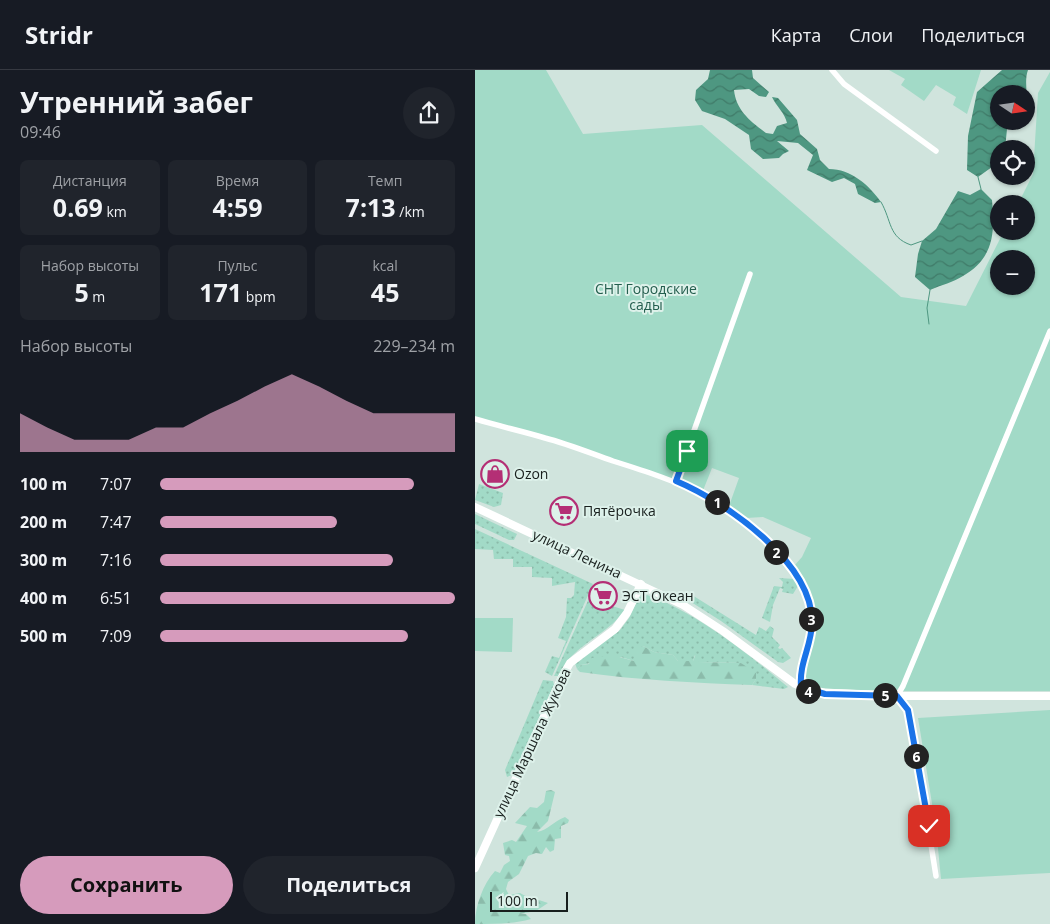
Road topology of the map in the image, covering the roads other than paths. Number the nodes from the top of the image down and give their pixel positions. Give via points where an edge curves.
1 (832, 70) edge
2 (936, 151) dead end
3 (750, 274) dead end
4 (1050, 331) edge
5 (475, 419) edge
6 (676, 481) junction
7 (475, 507) edge
8 (641, 584) junction
9 (801, 687) junction
10 (897, 696) junction
11 (1050, 696) edge
12 (475, 868) edge
13 (936, 876) dead end

1 - 2 street via 843,84
3 - 6 street
4 - 10 street
5 - 6 street via 565,444
6 - 9 street via 733,512 767,542 797,578 812,624 800,673
7 - 8 main road, улица Ленина
8 - 9 main road, улица Ленина via 695,612
8 - 12 main road, улица Маршала Жукова via 615,629 570,663 560,679
9 - 10 main road, улица Ленина via 825,694
10 - 11 main road, улица Ленина
10 - 13 street via 911,719

